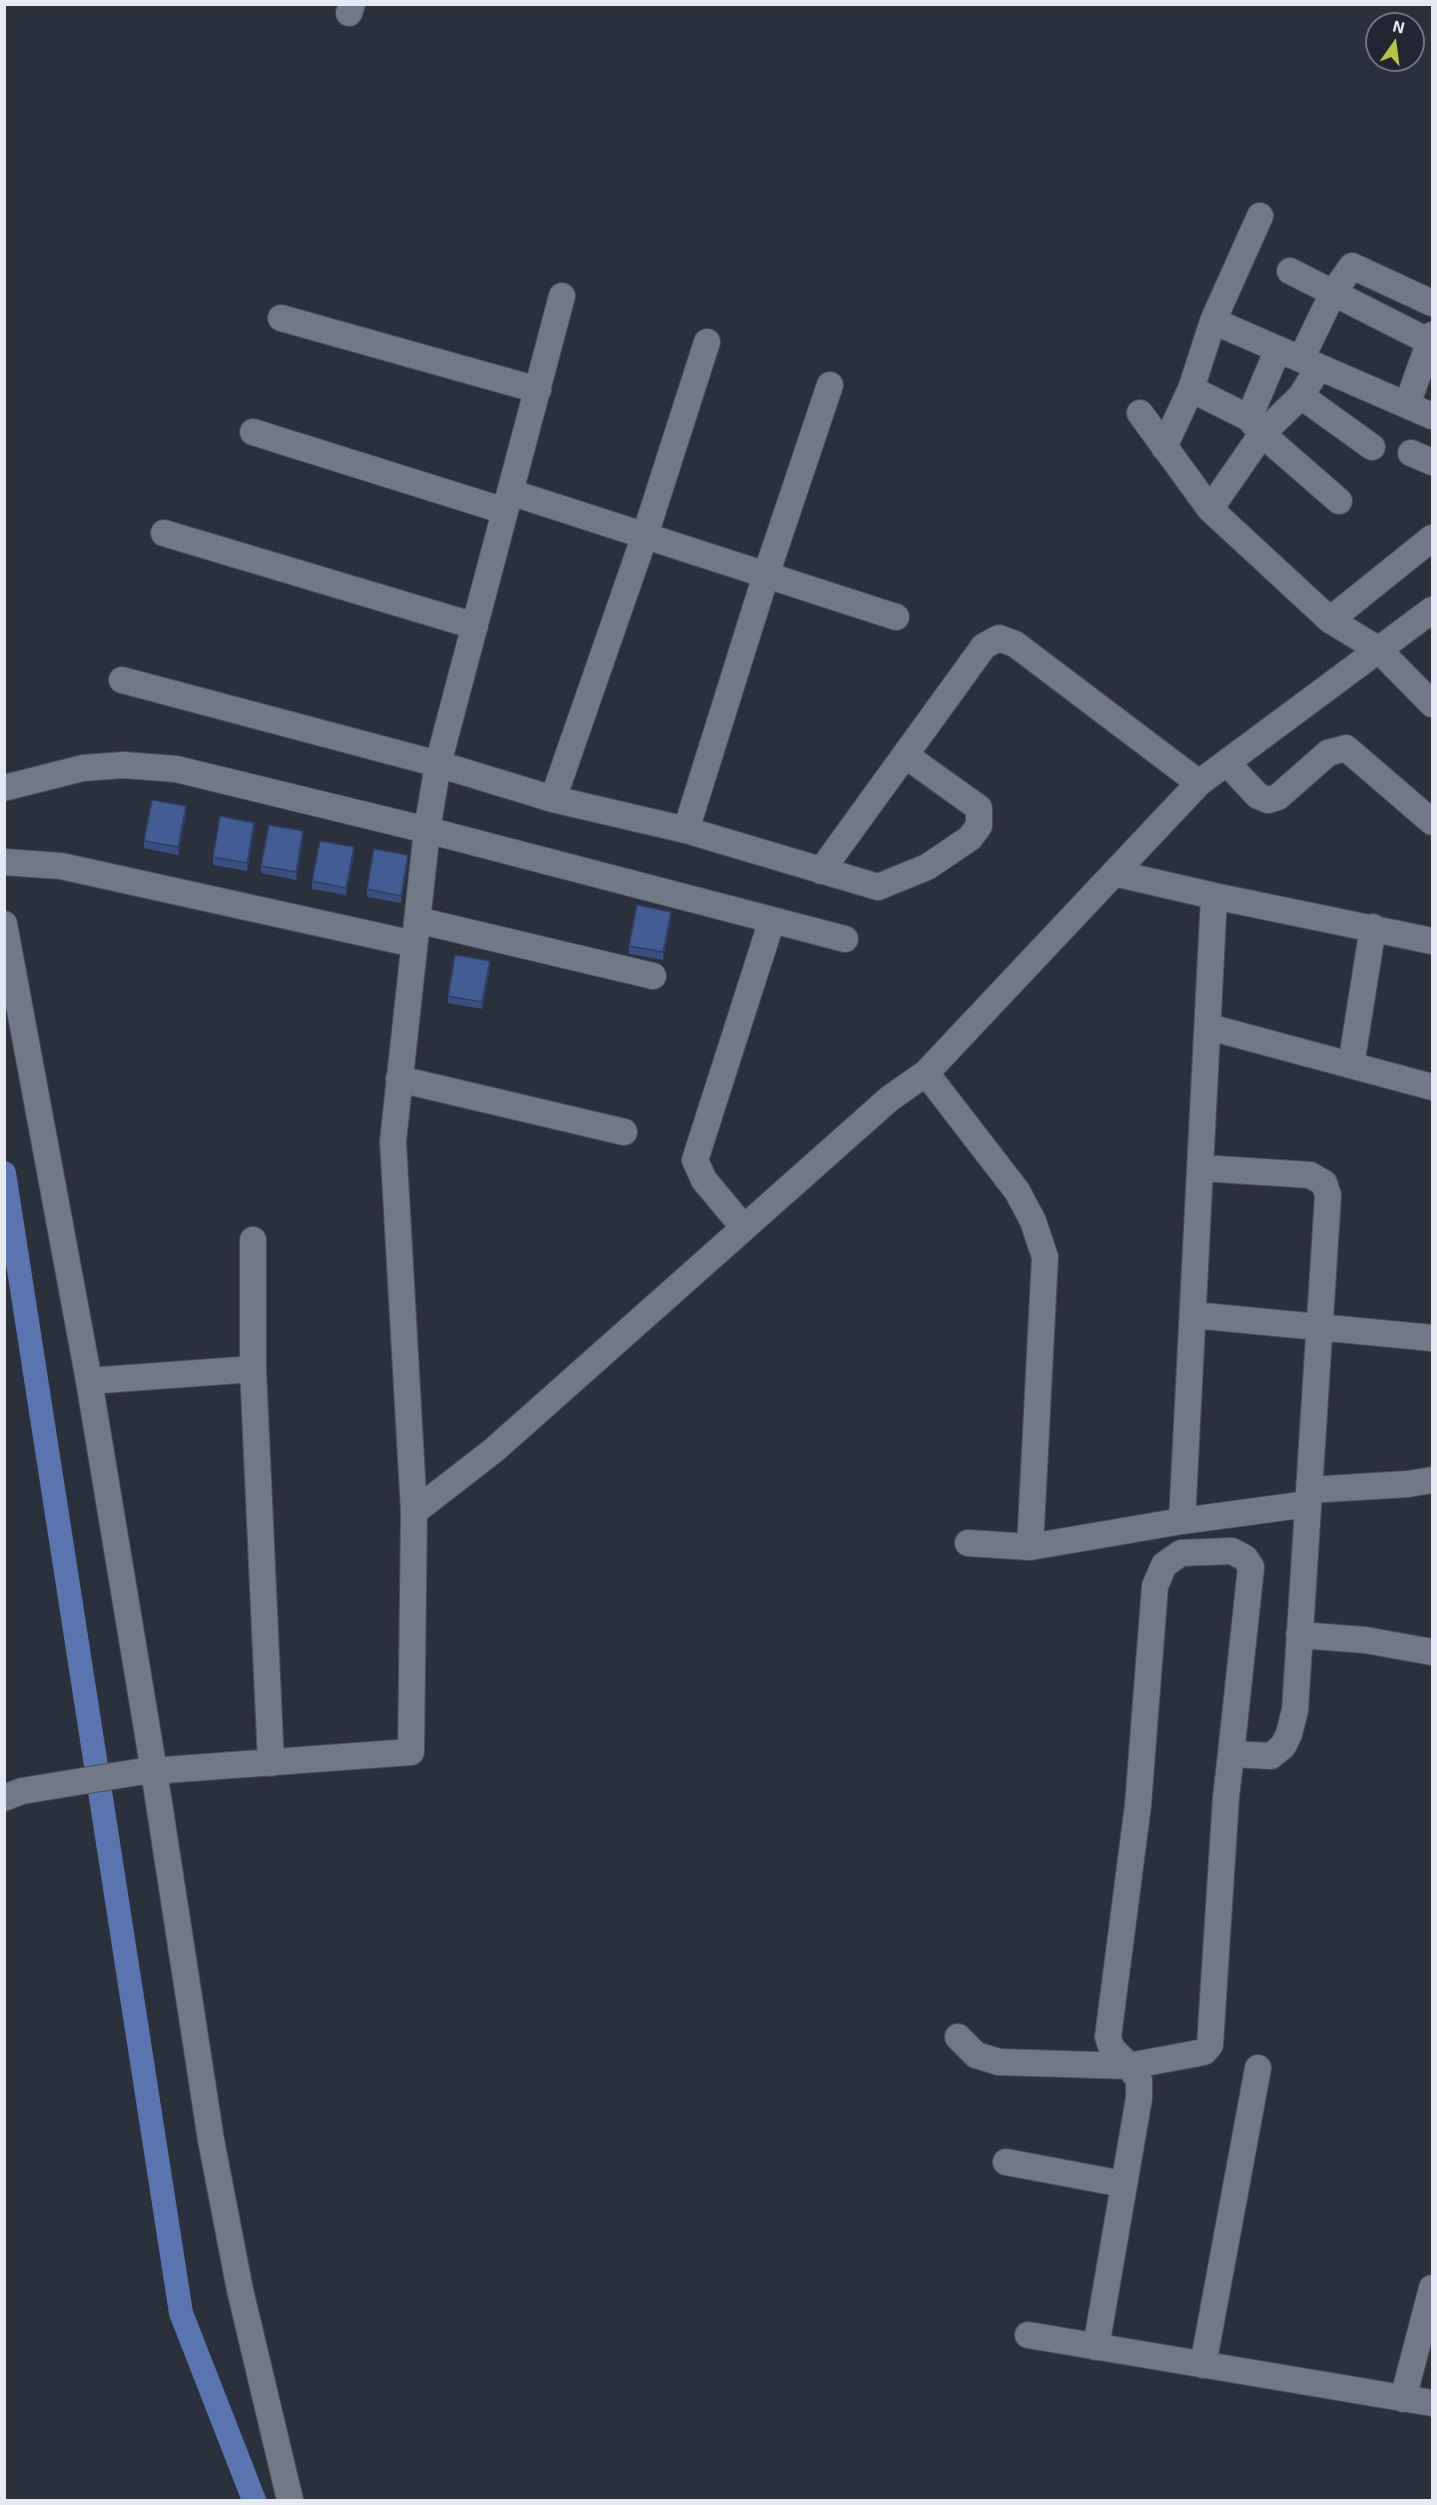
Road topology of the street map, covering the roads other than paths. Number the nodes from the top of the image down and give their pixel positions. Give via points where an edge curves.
1 (1260, 216) dead end
2 (1290, 272) dead end
3 (1333, 293) junction
4 (562, 296) dead end
5 (1432, 303) edge
6 (281, 318) dead end
7 (1213, 321) junction
8 (1431, 340) edge
9 (707, 342) dead end
10 (1299, 358) junction
11 (830, 385) dead end
12 (538, 390) junction
13 (1191, 390) junction
14 (1301, 396) junction
15 (1407, 405) junction
16 (1140, 413) dead end
17 (1432, 416) edge
18 (1255, 426) junction
19 (253, 432) dead end
20 (1164, 447) junction
21 (1372, 447) dead end
22 (508, 501) junction
23 (1339, 501) dead end
24 (1210, 508) junction
25 (164, 533) dead end
26 (645, 536) junction
27 (1432, 538) edge
28 (766, 574) junction
29 (896, 617) dead end
30 (1330, 620) junction
31 (1428, 623) edge
32 (475, 626) junction
33 (1378, 650) junction
34 (122, 680) dead end
35 (1432, 704) edge
36 (905, 755) junction
37 (1227, 763) junction
38 (438, 764) junction
39 (1199, 783) junction
40 (4, 788) edge
41 (553, 799) junction
42 (1432, 822) edge
43 (427, 830) junction
44 (686, 830) junction
45 (4, 862) edge
46 (821, 871) junction
47 (1114, 873) junction
48 (1214, 896) junction
49 (772, 920) junction
50 (4, 924) edge
51 (1373, 927) junction
52 (416, 932) junction
53 (844, 939) dead end
54 (1432, 941) edge
55 (653, 976) dead end
56 (1209, 1027) junction
57 (1351, 1065) junction
58 (926, 1073) junction
59 (399, 1079) junction
60 (1432, 1087) edge
61 (624, 1132) dead end
62 (1202, 1168) junction
63 (744, 1228) junction
64 (253, 1240) dead end
65 (1193, 1315) junction
66 (1319, 1327) junction
67 (1432, 1338) edge
68 (253, 1369) junction
69 (89, 1381) junction
70 (1432, 1480) edge
71 (1308, 1497) junction
72 (414, 1512) junction
73 (1182, 1521) junction
74 (968, 1543) dead end
75 (1030, 1547) junction
76 (1299, 1635) junction
77 (1432, 1652) edge
78 (1231, 1754) junction
79 (271, 1763) junction
80 (146, 1772) junction
81 (4, 1798) edge
82 (958, 2037) dead end
83 (1129, 2066) junction
84 (1258, 2068) dead end
85 (1006, 2162) dead end
86 (1123, 2184) junction
87 (1432, 2288) edge
88 (1028, 2335) dead end
89 (1096, 2347) junction
90 (1203, 2365) junction
91 (1403, 2399) junction
92 (1432, 2403) edge
93 (290, 2500) edge

1 - 7 street
2 - 3 street
3 - 5 street via 1352,266
3 - 8 street
3 - 10 street
4 - 12 street
6 - 12 street
7 - 10 street
7 - 13 street
8 - 15 street
9 - 26 street
10 - 14 street
10 - 15 street
10 - 18 street
11 - 28 street
12 - 22 street
13 - 18 street
13 - 20 street
14 - 18 street
14 - 21 street
15 - 17 street
16 - 20 street
18 - 23 street
18 - 24 street
19 - 22 street
20 - 24 street
22 - 26 street
22 - 32 street
24 - 30 street
25 - 32 street
26 - 28 street
26 - 41 street
27 - 30 street
28 - 29 street
28 - 44 street
30 - 33 street
31 - 33 street
32 - 38 street
33 - 35 street
33 - 37 street
34 - 38 street
36 - 39 street via 984,646 999,638 1015,644
36 - 46 street
36 - 46 street via 979,808 979,826 970,838 927,867 878,886
37 - 39 street
37 - 42 street via 1258,796 1268,800 1278,797 1328,753 1347,748
38 - 41 street
38 - 43 street
39 - 47 street
40 - 43 street via 83,768 123,765 176,769
41 - 44 street
43 - 49 street
43 - 52 street
44 - 46 street
45 - 52 street via 61,866
47 - 48 street
47 - 58 street
48 - 51 street
48 - 56 street
49 - 53 street
49 - 63 street via 695,1160 704,1180
50 - 69 street
51 - 54 street
51 - 57 street
52 - 55 street
52 - 59 street
56 - 57 street
56 - 62 street
57 - 60 street
58 - 63 street via 889,1099
58 - 75 street via 1017,1191 1034,1221 1045,1257
59 - 61 street
59 - 72 street via 393,1141
62 - 65 street
62 - 66 street via 1310,1175 1324,1183 1328,1195
63 - 72 street via 494,1450
64 - 68 street
65 - 66 street
65 - 73 street
66 - 67 street
66 - 71 street
68 - 69 street
68 - 79 street
69 - 80 street
70 - 71 street
71 - 73 street
71 - 76 street
72 - 79 street via 411,1752
73 - 75 street
74 - 75 street
76 - 77 street via 1365,1640
76 - 78 street via 1295,1710 1283,1746 1271,1756
78 - 83 street via 1210,2046 1204,2052
78 - 83 street via 1251,1567 1245,1558 1232,1551 1181,1553 1164,1564 1155,1586 1138,1805 1108,2037 1112,2049
79 - 80 street
80 - 81 street via 22,1791
80 - 93 street via 240,2290
82 - 83 street via 976,2055 999,2062
83 - 86 street via 1139,2080 1139,2098
84 - 90 street
85 - 86 street
86 - 89 street
87 - 91 street
88 - 89 street
89 - 90 street
90 - 91 street
91 - 92 street

